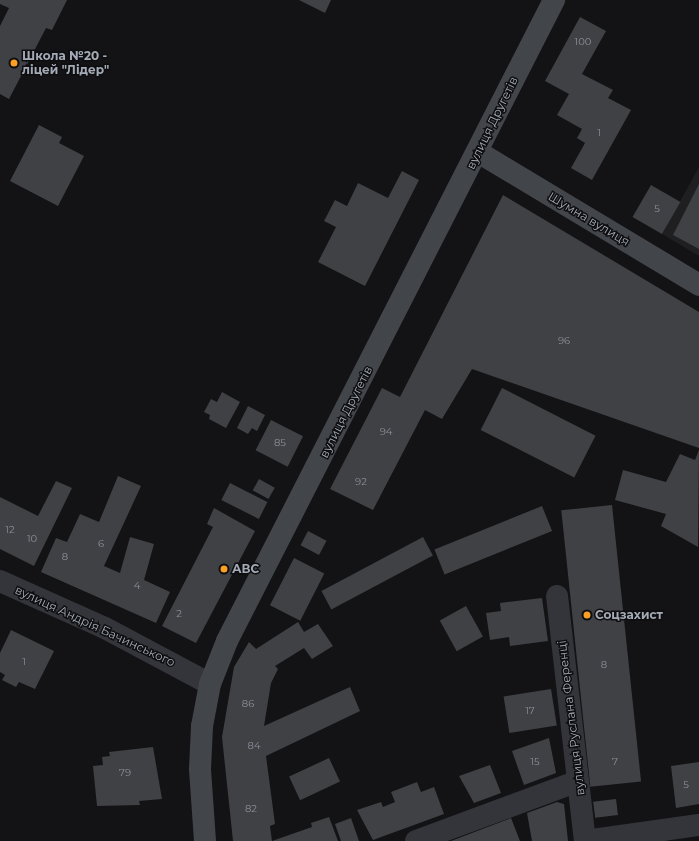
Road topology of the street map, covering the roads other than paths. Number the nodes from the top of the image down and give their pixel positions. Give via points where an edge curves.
1 (554, 0) edge
2 (478, 152) junction
3 (699, 285) edge
4 (0, 581) edge
5 (557, 596) dead end
6 (210, 684) junction
7 (578, 781) junction
8 (699, 825) edge
9 (204, 841) edge
10 (416, 841) edge
11 (585, 841) edge

1 - 2 main road, вулиця Другетів
2 - 3 main road, Шумна вулиця
2 - 6 main road, вулиця Другетів via 227,641
4 - 6 street, вулиця Андрія Бачинського via 125,637
5 - 7 street, вулиця Руслана Ференці
6 - 9 main road, вулиця Другетів via 202,726 200,769
7 - 10 street
7 - 11 street, вулиця Руслана Ференці
8 - 11 street

